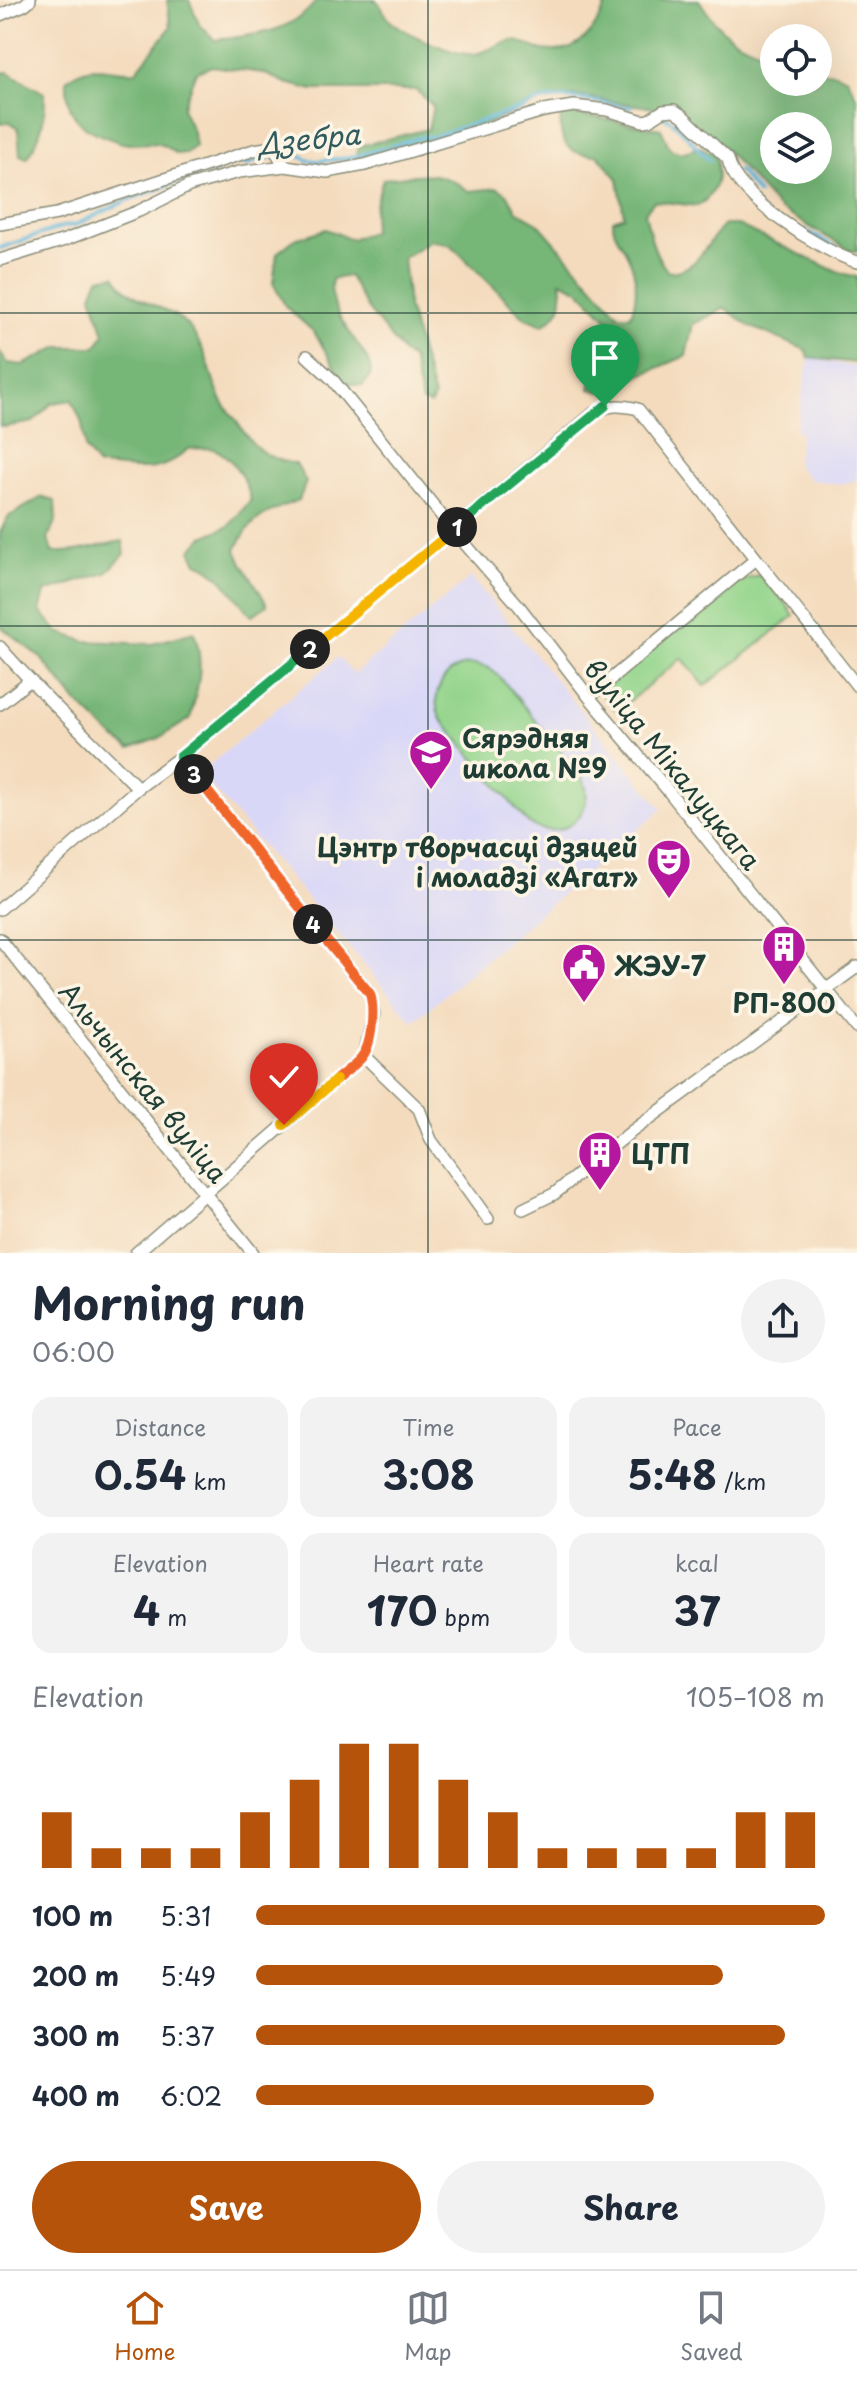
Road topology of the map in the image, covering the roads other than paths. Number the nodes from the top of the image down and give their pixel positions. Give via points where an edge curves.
1 (30, 0) edge
2 (0, 15) edge
3 (285, 166) junction
4 (0, 224) edge
5 (0, 260) edge
6 (857, 262) edge
7 (307, 356) dead end
8 (453, 530) junction
9 (756, 559) junction
10 (0, 647) edge
11 (29, 681) junction
12 (857, 686) edge
13 (589, 697) junction
14 (0, 704) edge
15 (180, 757) junction
16 (138, 788) junction
17 (0, 909) edge
18 (0, 939) edge
19 (857, 967) edge
20 (828, 989) junction
21 (857, 1028) edge
22 (364, 1056) junction
23 (205, 1194) junction
24 (523, 1209) dead end
25 (488, 1219) dead end
26 (136, 1253) edge
27 (253, 1253) edge

1 - 2 street
3 - 4 street via 273,147 254,150 57,214
3 - 5 street via 189,186 125,217
3 - 6 street via 327,172 365,165 574,106 643,121 674,110 728,159 729,168 756,200 794,230
7 - 8 street, вуліца Мікалуцкага via 332,379
8 - 9 street via 594,413 605,406 622,406 638,409
8 - 13 street, вуліца Мікалуцкага
8 - 15 street
9 - 12 street
9 - 13 street
10 - 11 street
11 - 14 street
11 - 16 street
13 - 20 street, вуліца Мікалуцкага
15 - 16 street
15 - 22 street via 370,994 374,1014
16 - 17 street
18 - 23 street, Альчынская вуліца
19 - 20 street
20 - 21 street, вуліца Мікалуцкага
20 - 24 street via 554,1194
22 - 23 street
22 - 25 street via 419,1109 431,1140
23 - 26 street
23 - 27 street, Альчынская вуліца

